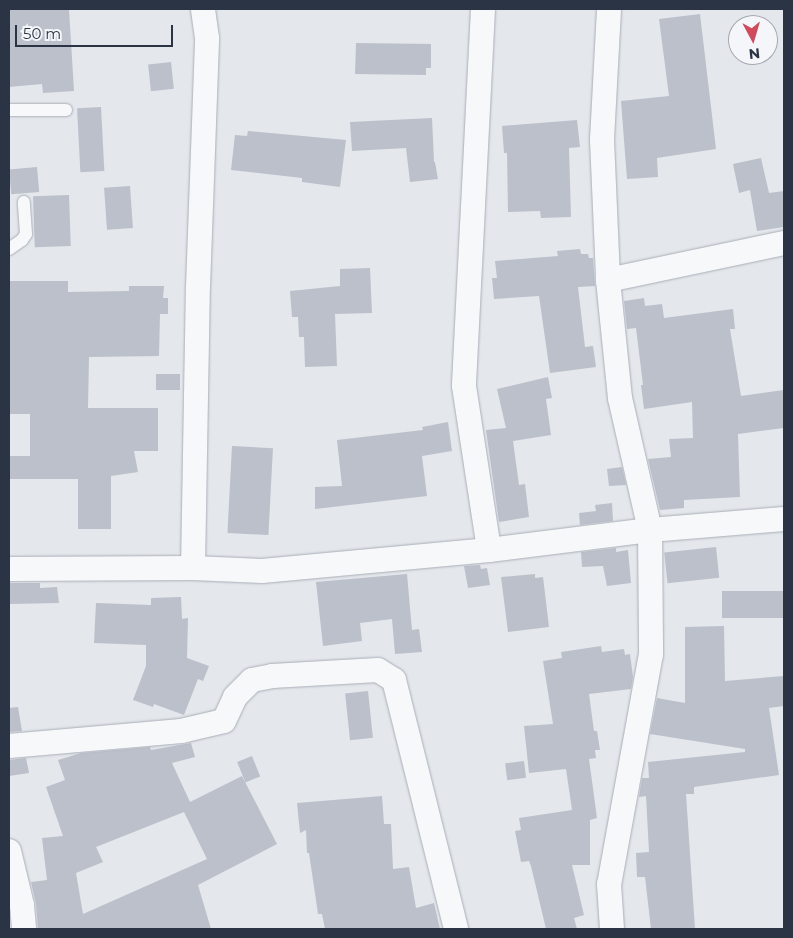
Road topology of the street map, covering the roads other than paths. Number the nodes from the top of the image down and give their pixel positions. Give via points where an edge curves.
1 (203, 9) edge
2 (484, 9) edge
3 (608, 10) dead end
4 (9, 110) edge
5 (66, 110) dead end
6 (24, 202) dead end
7 (784, 243) edge
8 (9, 249) edge
9 (608, 280) junction
10 (784, 518) edge
11 (650, 530) junction
12 (489, 550) junction
13 (9, 568) edge
14 (193, 568) junction
15 (9, 746) edge
16 (9, 851) edge
17 (24, 929) edge
18 (456, 929) edge
19 (612, 929) edge

1 - 14 street via 207,38
2 - 12 street via 464,386
3 - 9 street via 602,140
4 - 5 lane
6 - 8 lane via 26,234
7 - 9 street
9 - 11 street via 620,398
10 - 11 street
11 - 12 street
11 - 19 street via 652,654 608,884
12 - 14 street via 262,571
13 - 14 street
15 - 18 street via 181,731 224,721 236,698 252,680 378,670 394,680
16 - 17 street

